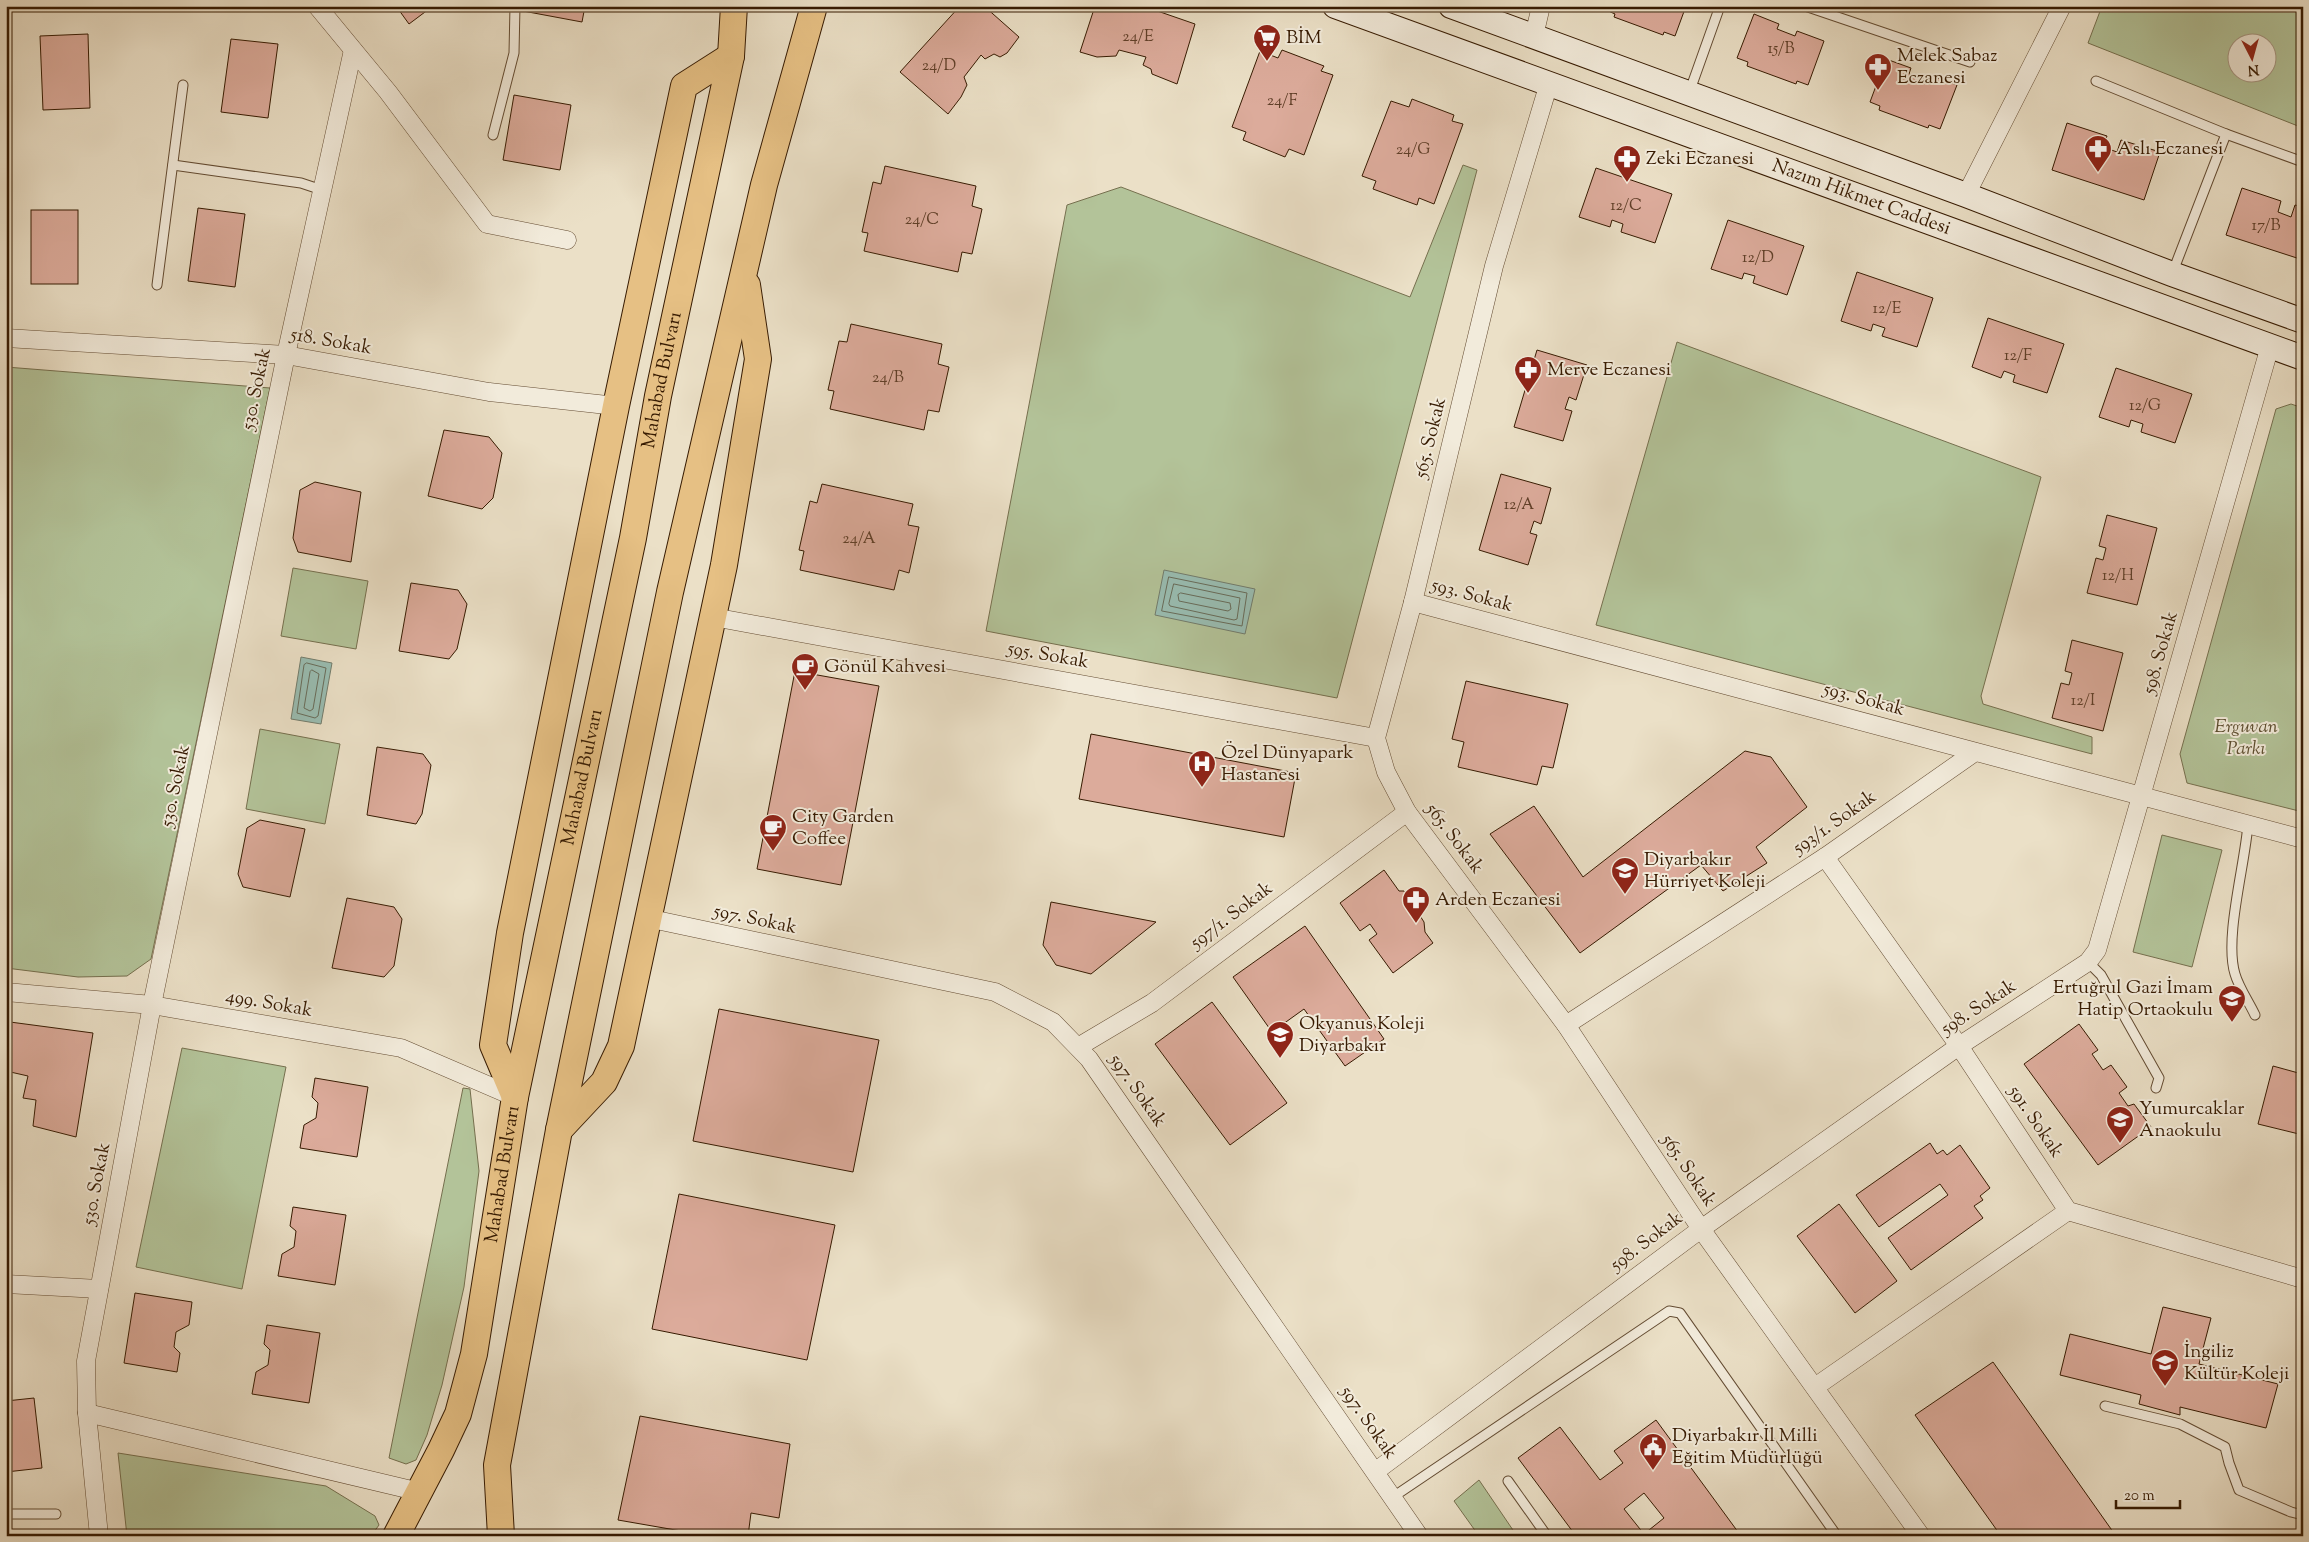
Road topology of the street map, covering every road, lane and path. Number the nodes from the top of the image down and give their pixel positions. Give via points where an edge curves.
1 (317, 6) edge
2 (514, 6) edge
3 (734, 6) edge
4 (814, 6) edge
5 (1335, 6) edge
6 (1451, 6) edge
7 (1541, 6) edge
8 (1720, 6) edge
9 (1805, 6) edge
10 (2062, 6) edge
11 (1534, 36) junction
12 (353, 50) junction
13 (731, 56) junction
14 (1970, 62) dead end
15 (2096, 81) dead end
16 (1549, 83) junction
17 (183, 85) dead end
18 (1689, 93) junction
19 (2226, 134) junction
20 (493, 135) dead end
21 (2303, 162) edge
22 (173, 165) junction
23 (322, 190) junction
24 (1966, 194) junction
25 (567, 240) dead end
26 (745, 270) junction
27 (2172, 274) junction
28 (157, 285) dead end
29 (2303, 321) edge
30 (6, 338) edge
31 (2270, 346) junction
32 (286, 355) junction
33 (2303, 358) edge
34 (616, 406) junction
35 (1414, 602) junction
36 (712, 617) junction
37 (1376, 738) junction
38 (1975, 752) junction
39 (2142, 797) junction
40 (1407, 812) junction
41 (2248, 824) junction
42 (2303, 839) edge
43 (1825, 857) junction
44 (647, 918) junction
45 (2088, 962) junction
46 (6, 992) edge
47 (152, 1005) junction
48 (2256, 1015) dead end
49 (1566, 1025) junction
50 (1959, 1046) junction
51 (1078, 1047) junction
52 (2156, 1088) dead end
53 (515, 1097) junction
54 (558, 1130) junction
55 (2068, 1211) junction
56 (1701, 1229) junction
57 (2303, 1279) edge
58 (6, 1284) edge
59 (99, 1289) junction
60 (1815, 1387) junction
61 (2105, 1406) dead end
62 (87, 1414) junction
63 (1376, 1471) junction
64 (1508, 1481) dead end
65 (420, 1492) junction
66 (1393, 1497) junction
67 (6, 1514) edge
68 (56, 1514) dead end
69 (2303, 1515) edge
70 (99, 1536) edge
71 (396, 1536) edge
72 (500, 1536) edge
73 (1419, 1536) edge
74 (1547, 1536) edge
75 (1837, 1536) edge
76 (1921, 1536) edge

1 - 12 street
2 - 20 lane via 514,53
3 - 13 main road, Mahabad Bulvarı
4 - 26 main road via 764,185
5 - 16 main road, Nazım Hikmet Caddesi
6 - 11 main road, Nazım Hikmet Caddesi
7 - 11 street
8 - 18 lane
9 - 14 lane
10 - 24 street
11 - 18 main road, Nazım Hikmet Caddesi
12 - 23 street, 530. Sokak
12 - 25 street via 487,224
13 - 34 main road via 684,86
13 - 53 main road, Mahabad Bulvarı via 658,396 634,538
15 - 19 lane
16 - 31 main road, Nazım Hikmet Caddesi
16 - 35 street, 565. Sokak via 1494,266
17 - 22 lane
18 - 24 main road, Nazım Hikmet Caddesi
19 - 21 lane
19 - 27 lane
22 - 23 lane via 301,183
22 - 28 lane
23 - 32 street, 530. Sokak
24 - 27 main road, Nazım Hikmet Caddesi
26 - 36 main road via 758,359 724,566
26 - 54 main road via 670,592
27 - 29 main road, Nazım Hikmet Caddesi
30 - 32 street, 518. Sokak
31 - 33 main road, Nazım Hikmet Caddesi
31 - 39 street, 598. Sokak
32 - 34 street, 518. Sokak via 489,392
32 - 47 street, 530. Sokak
34 - 53 main road via 510,933 494,1036 493,1045
35 - 37 street, 565. Sokak
35 - 38 street, 593. Sokak
36 - 37 street, 595. Sokak
36 - 44 main road
37 - 40 street, 565. Sokak via 1386,772
38 - 39 street, 593. Sokak
38 - 43 street, 593/1. Sokak
39 - 41 street, 593. Sokak
39 - 45 street, 598. Sokak via 2097,950
40 - 49 street, 565. Sokak
40 - 51 street, 597/1. Sokak via 1152,1003
41 - 42 street, 593. Sokak
41 - 48 lane via 2232,939 2235,974
43 - 49 street, 593/1. Sokak
43 - 50 street, 591. Sokak
44 - 51 street, 597. Sokak via 995,992 1053,1022
44 - 54 main road via 621,1046 604,1082
45 - 50 street, 598. Sokak
45 - 52 lane via 2101,976 2159,1078
46 - 47 street, 499. Sokak
47 - 53 street, 499. Sokak via 402,1048
47 - 59 street, 530. Sokak
49 - 56 street, 565. Sokak
50 - 55 street, 591. Sokak
50 - 56 street, 598. Sokak
51 - 63 street, 597. Sokak via 1089,1058
53 - 65 main road, Mahabad Bulvarı via 474,1354 458,1414
54 - 72 main road via 497,1465
55 - 57 street
55 - 60 street
56 - 60 street, 565. Sokak
56 - 63 street, 598. Sokak
58 - 59 street
59 - 62 street, 530. Sokak via 86,1361
60 - 76 street, 565. Sokak
61 - 69 lane via 2180,1424 2225,1447 2239,1490
62 - 65 street
62 - 70 street, 530. Sokak
63 - 66 street, 597. Sokak
64 - 74 lane
65 - 71 main road, Mahabad Bulvarı
66 - 73 street, 597. Sokak
66 - 75 lane via 1669,1311 1680,1313
67 - 68 lane

